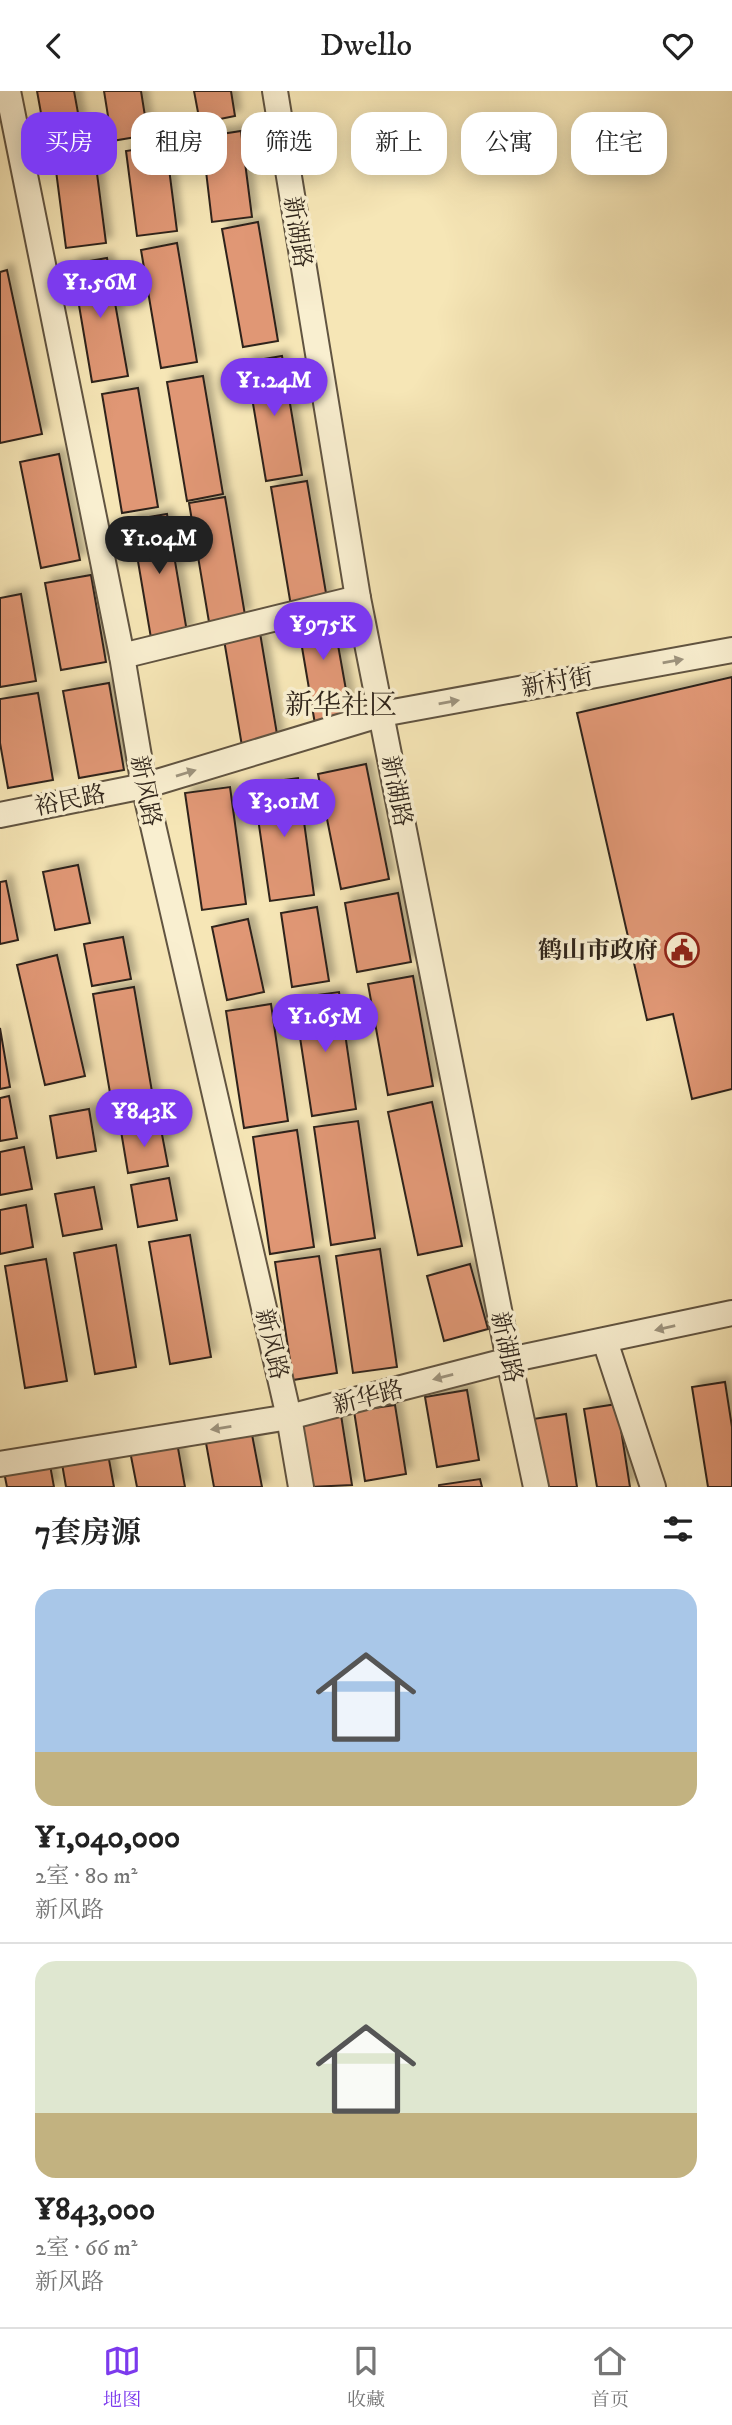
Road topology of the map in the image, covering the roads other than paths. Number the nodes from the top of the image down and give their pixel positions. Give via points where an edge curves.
1 (8, 91) edge
2 (275, 91) edge
3 (358, 598) junction
4 (732, 650) edge
5 (122, 656) junction
6 (382, 714) junction
7 (144, 786) junction
8 (0, 815) edge
9 (732, 1313) edge
10 (605, 1342) junction
11 (509, 1360) junction
12 (289, 1417) junction
13 (0, 1464) edge
14 (301, 1487) edge
15 (537, 1487) edge
16 (653, 1487) edge

1 - 5 street, 新风路
2 - 3 street, 新湖路
3 - 5 street
3 - 6 street, 新湖路
6 -> 4 street, 新村街
5 - 7 street, 新风路
7 -> 6 street, 裕民路
6 - 11 street, 新湖路
7 - 8 street, 裕民路
7 - 12 street, 新风路
9 -> 10 street, 新华路
10 - 11 street, 新华路
10 - 16 street
11 -> 12 street, 新华路
11 - 15 street, 新湖路
12 -> 13 street, 新华路
12 - 14 street, 新风路

